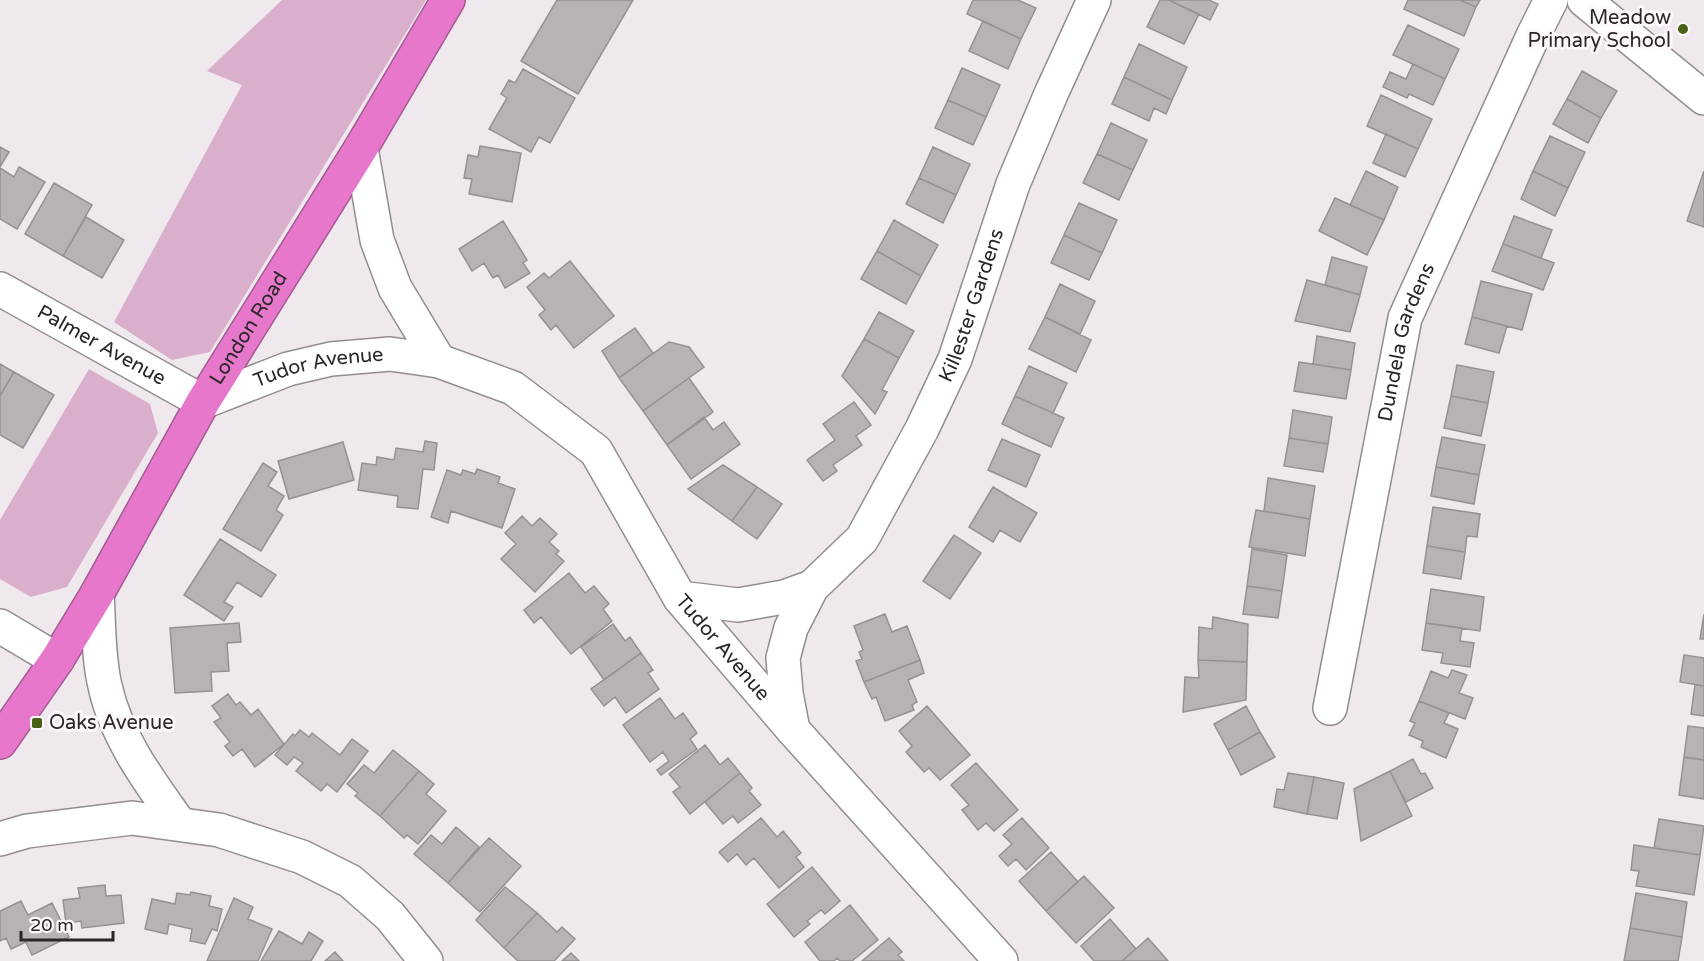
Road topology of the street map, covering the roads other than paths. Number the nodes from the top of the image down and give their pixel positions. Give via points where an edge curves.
1 (448, 0) edge
2 (1094, 0) edge
3 (1551, 0) edge
4 (1584, 0) edge
5 (1704, 98) edge
6 (361, 148) junction
7 (0, 289) edge
8 (439, 361) junction
9 (203, 402) junction
10 (812, 587) junction
11 (97, 594) junction
12 (680, 598) junction
13 (0, 626) edge
14 (57, 660) junction
15 (1330, 708) dead end
16 (793, 730) junction
17 (0, 742) edge
18 (179, 823) junction
19 (0, 839) edge
20 (426, 961) edge
21 (1001, 961) edge

1 - 6 highway, London Road
2 - 10 street, Killester Gardens via 1013,184 955,359 922,429 862,539
3 - 15 street, Dundela Gardens via 1405,318
4 - 5 street
6 - 8 street via 377,240 395,288
6 - 9 highway, London Road
7 - 9 street, Palmer Avenue
8 - 9 street, Tudor Avenue via 390,354 331,358 288,369
8 - 12 street, Tudor Avenue via 513,388 596,452
9 - 11 highway, London Road
10 - 12 street, Killester Gardens via 784,597 738,605
10 - 16 street, Killester Gardens via 791,628 783,658
11 - 14 highway, London Road
11 - 18 street via 104,685 114,715 150,783
12 - 16 street, Tudor Avenue
13 - 14 street
14 - 17 highway, London Road
16 - 21 street, Tudor Avenue
18 - 19 street via 132,818 27,831
18 - 20 street via 219,830 302,857 350,881 390,916

